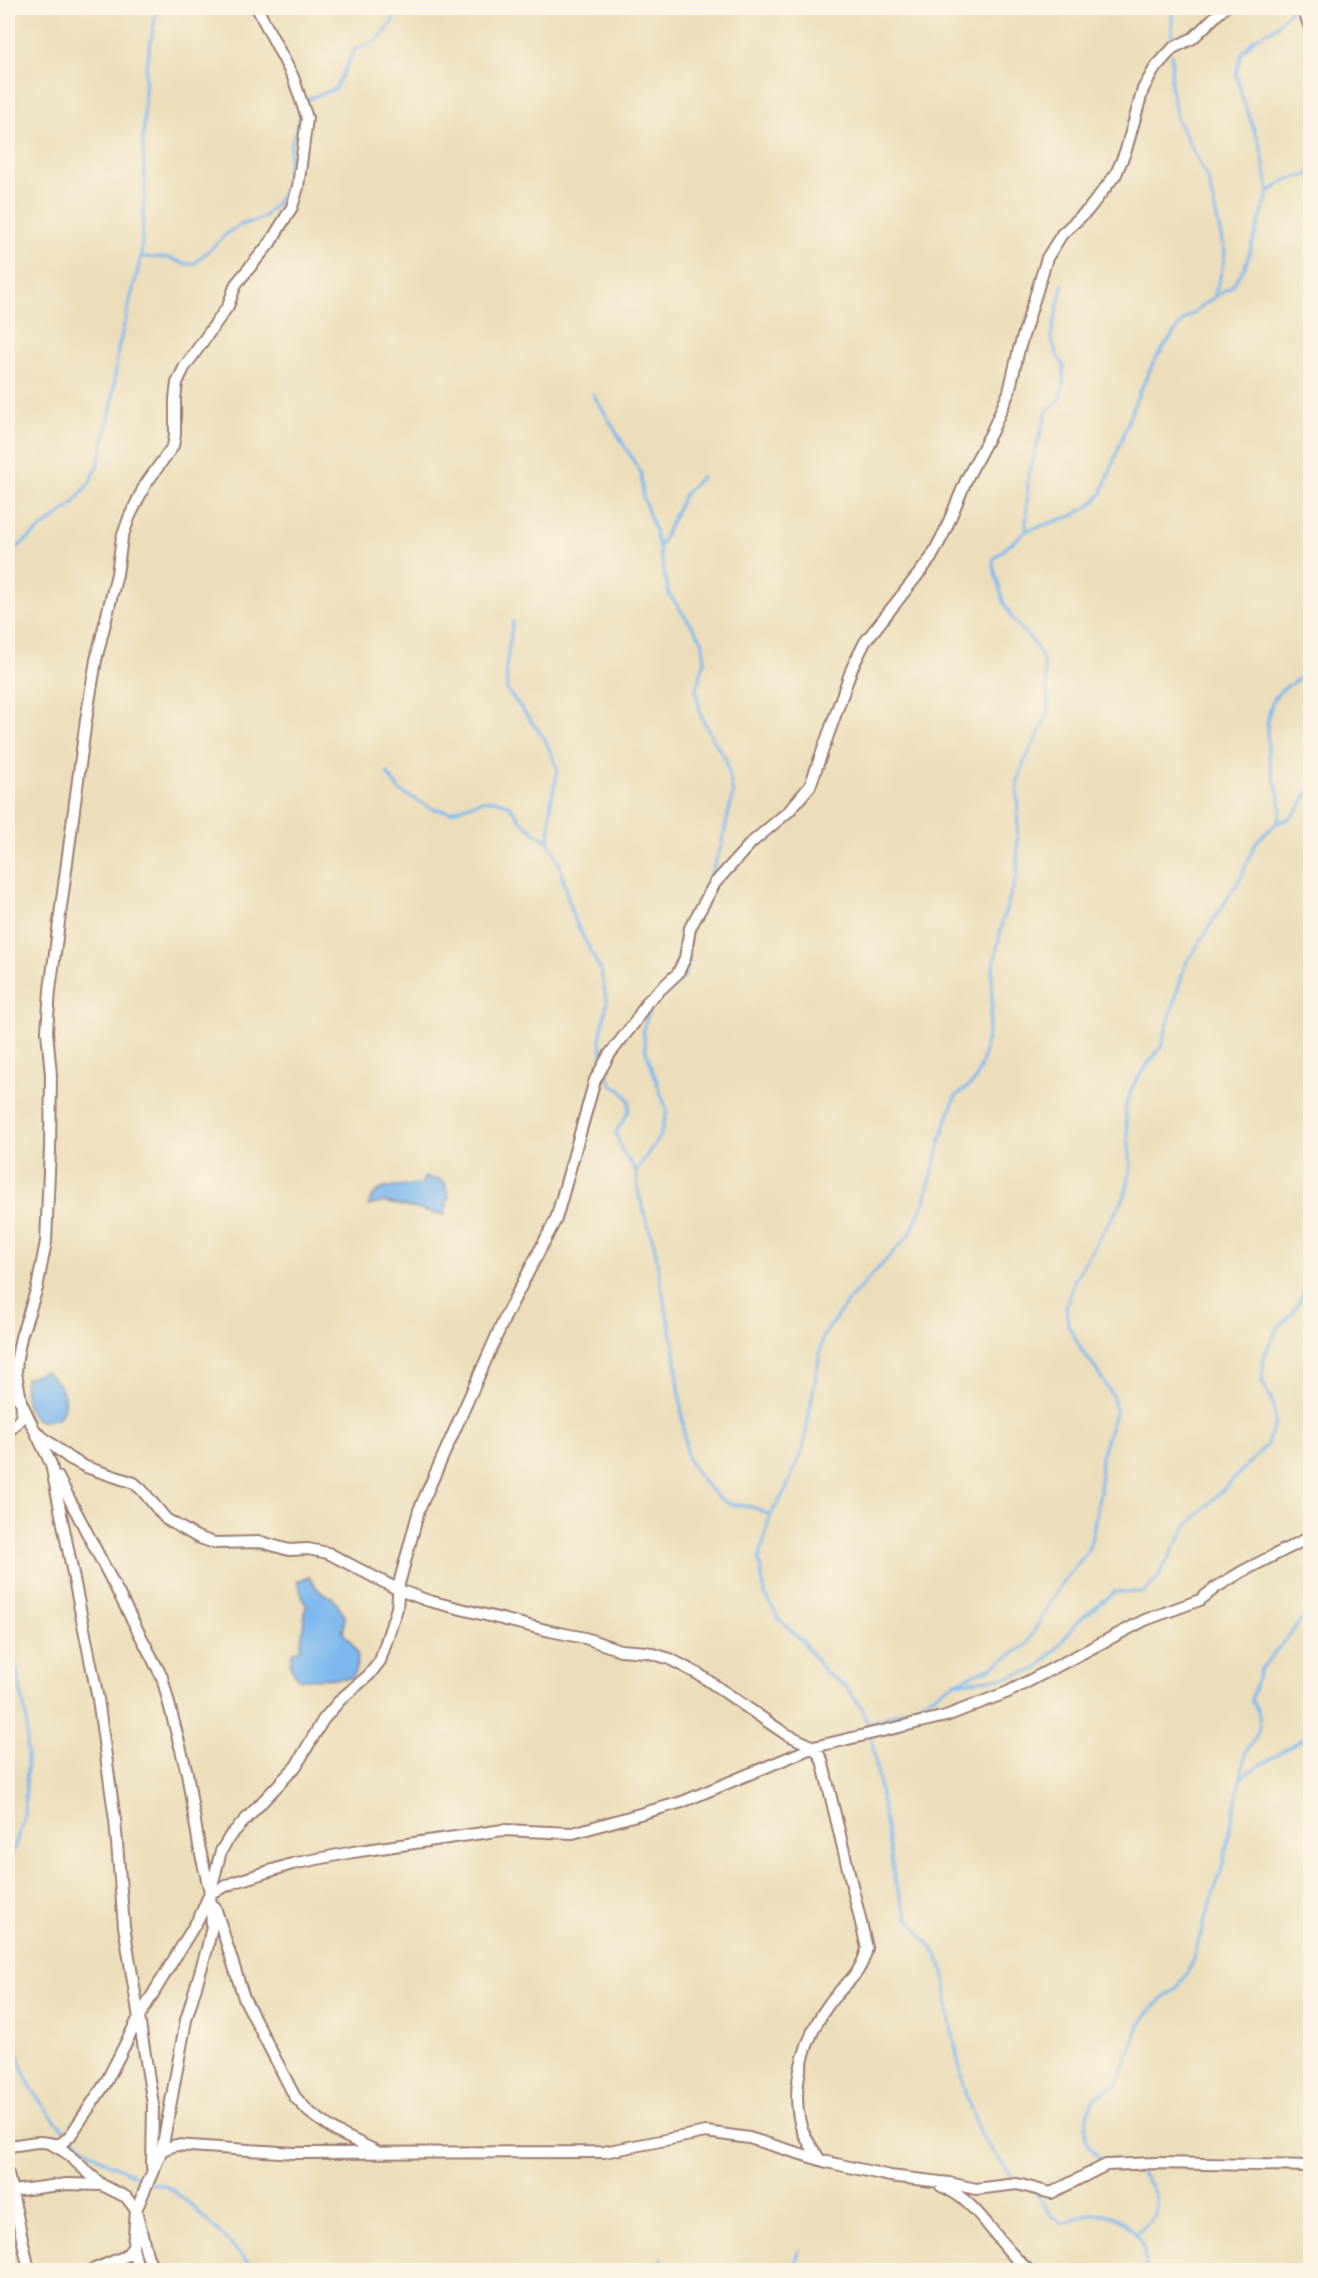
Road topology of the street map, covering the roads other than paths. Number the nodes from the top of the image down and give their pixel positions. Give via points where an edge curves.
1 (256, 8) edge
2 (1224, 8) edge
3 (1303, 8) edge
4 (1311, 28) edge
5 (8, 1387) edge
6 (22, 1406) junction
7 (8, 1432) edge
8 (36, 1432) junction
9 (51, 1464) junction
10 (1311, 1536) edge
11 (399, 1590) junction
12 (814, 1747) junction
13 (210, 1893) junction
14 (139, 2018) junction
15 (53, 2145) junction
16 (8, 2146) edge
17 (162, 2150) junction
18 (379, 2152) junction
19 (820, 2160) junction
20 (1311, 2166) edge
21 (8, 2174) edge
22 (152, 2174) junction
23 (927, 2181) junction
24 (102, 2185) junction
25 (12, 2191) junction
26 (136, 2210) junction
27 (13, 2222) edge
28 (133, 2247) junction
29 (138, 2266) edge
30 (154, 2269) edge
31 (29, 2271) edge
32 (93, 2271) edge
33 (1029, 2271) edge

1 - 6 street via 293,77 307,118 298,187 292,207 270,243 236,284 228,306 184,368 177,383 173,446 145,485 122,538 86,720 50,990 46,1242 17,1358
2 - 11 street via 1193,38 1173,48 1155,68 1143,89 1116,174 1088,210 1062,234 1047,258 1009,392 992,431 966,478 931,558 865,642 810,786 715,884 690,928 678,973 647,1002 595,1080 556,1219 506,1315 419,1510
3 - 4 street
5 - 6 street
6 - 7 street via 18,1423
6 - 8 street
8 - 9 street
8 - 11 street via 78,1463 134,1483 166,1519 197,1537 214,1543 261,1542 289,1550 328,1553
9 - 13 street via 162,1677 187,1773
9 - 14 street via 98,1699 115,1820 124,1926
10 - 12 street via 1243,1571 1200,1600 1145,1620 1008,1692 946,1716
11 - 12 street via 620,1650 670,1659 784,1733
11 - 13 street via 380,1661 323,1720 296,1766 230,1836 221,1851
12 - 13 street via 682,1802 573,1833 503,1830 353,1852 292,1863
12 - 19 street via 822,1760 832,1796 867,1948 858,1973 819,2018 802,2058 800,2123
13 - 14 street
13 - 17 street via 212,1926 186,2020
13 - 18 street via 244,1998 295,2097 337,2132
14 - 15 street via 105,2084 70,2136
14 - 22 street via 153,2104
15 - 16 street via 42,2142
15 - 24 street
17 - 18 street via 176,2145 294,2153
17 - 22 street
18 - 19 street via 604,2152 706,2132 749,2138
19 - 23 street
20 - 23 street via 1106,2165 1051,2193 1017,2184 976,2189
21 - 25 street
22 - 26 street
23 - 33 street via 953,2191 984,2219 1018,2263
24 - 25 street via 67,2184
24 - 26 street via 126,2197
25 - 27 street
26 - 28 street
26 - 30 street
27 - 31 street
28 - 29 street
28 - 32 street via 126,2256
29 - 30 street

